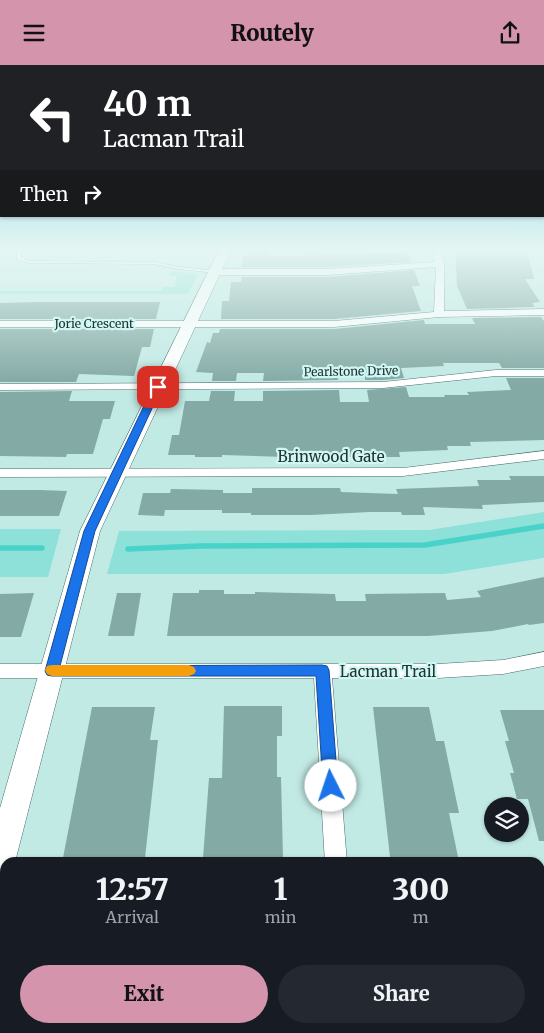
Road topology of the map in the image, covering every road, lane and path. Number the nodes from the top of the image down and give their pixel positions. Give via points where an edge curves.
1 (204, 293) edge
2 (439, 293) edge
3 (544, 313) edge
4 (439, 314) junction
5 (189, 323) junction
6 (0, 324) edge
7 (544, 373) edge
8 (0, 387) edge
9 (158, 387) junction
10 (544, 455) edge
11 (0, 473) edge
12 (117, 473) junction
13 (544, 659) edge
14 (322, 670) junction
15 (0, 671) edge
16 (52, 671) junction
17 (1, 857) edge
18 (336, 857) edge

1 - 5 street
2 - 4 street
3 - 4 street, Jorie Crescent
4 - 5 street, Jorie Crescent via 334,324
5 - 6 street, Jorie Crescent
5 - 9 street
7 - 9 street, Pearlstone Drive via 496,373 382,385
8 - 9 street, Pearlstone Drive
9 - 12 street
10 - 12 street, Brinwood Gate via 403,472
11 - 12 street
12 - 16 street via 90,531
13 - 14 street, Lacman Trail via 476,670
14 - 16 street, Lacman Trail
14 - 18 street
15 - 16 street, Lacman Trail
16 - 17 street

